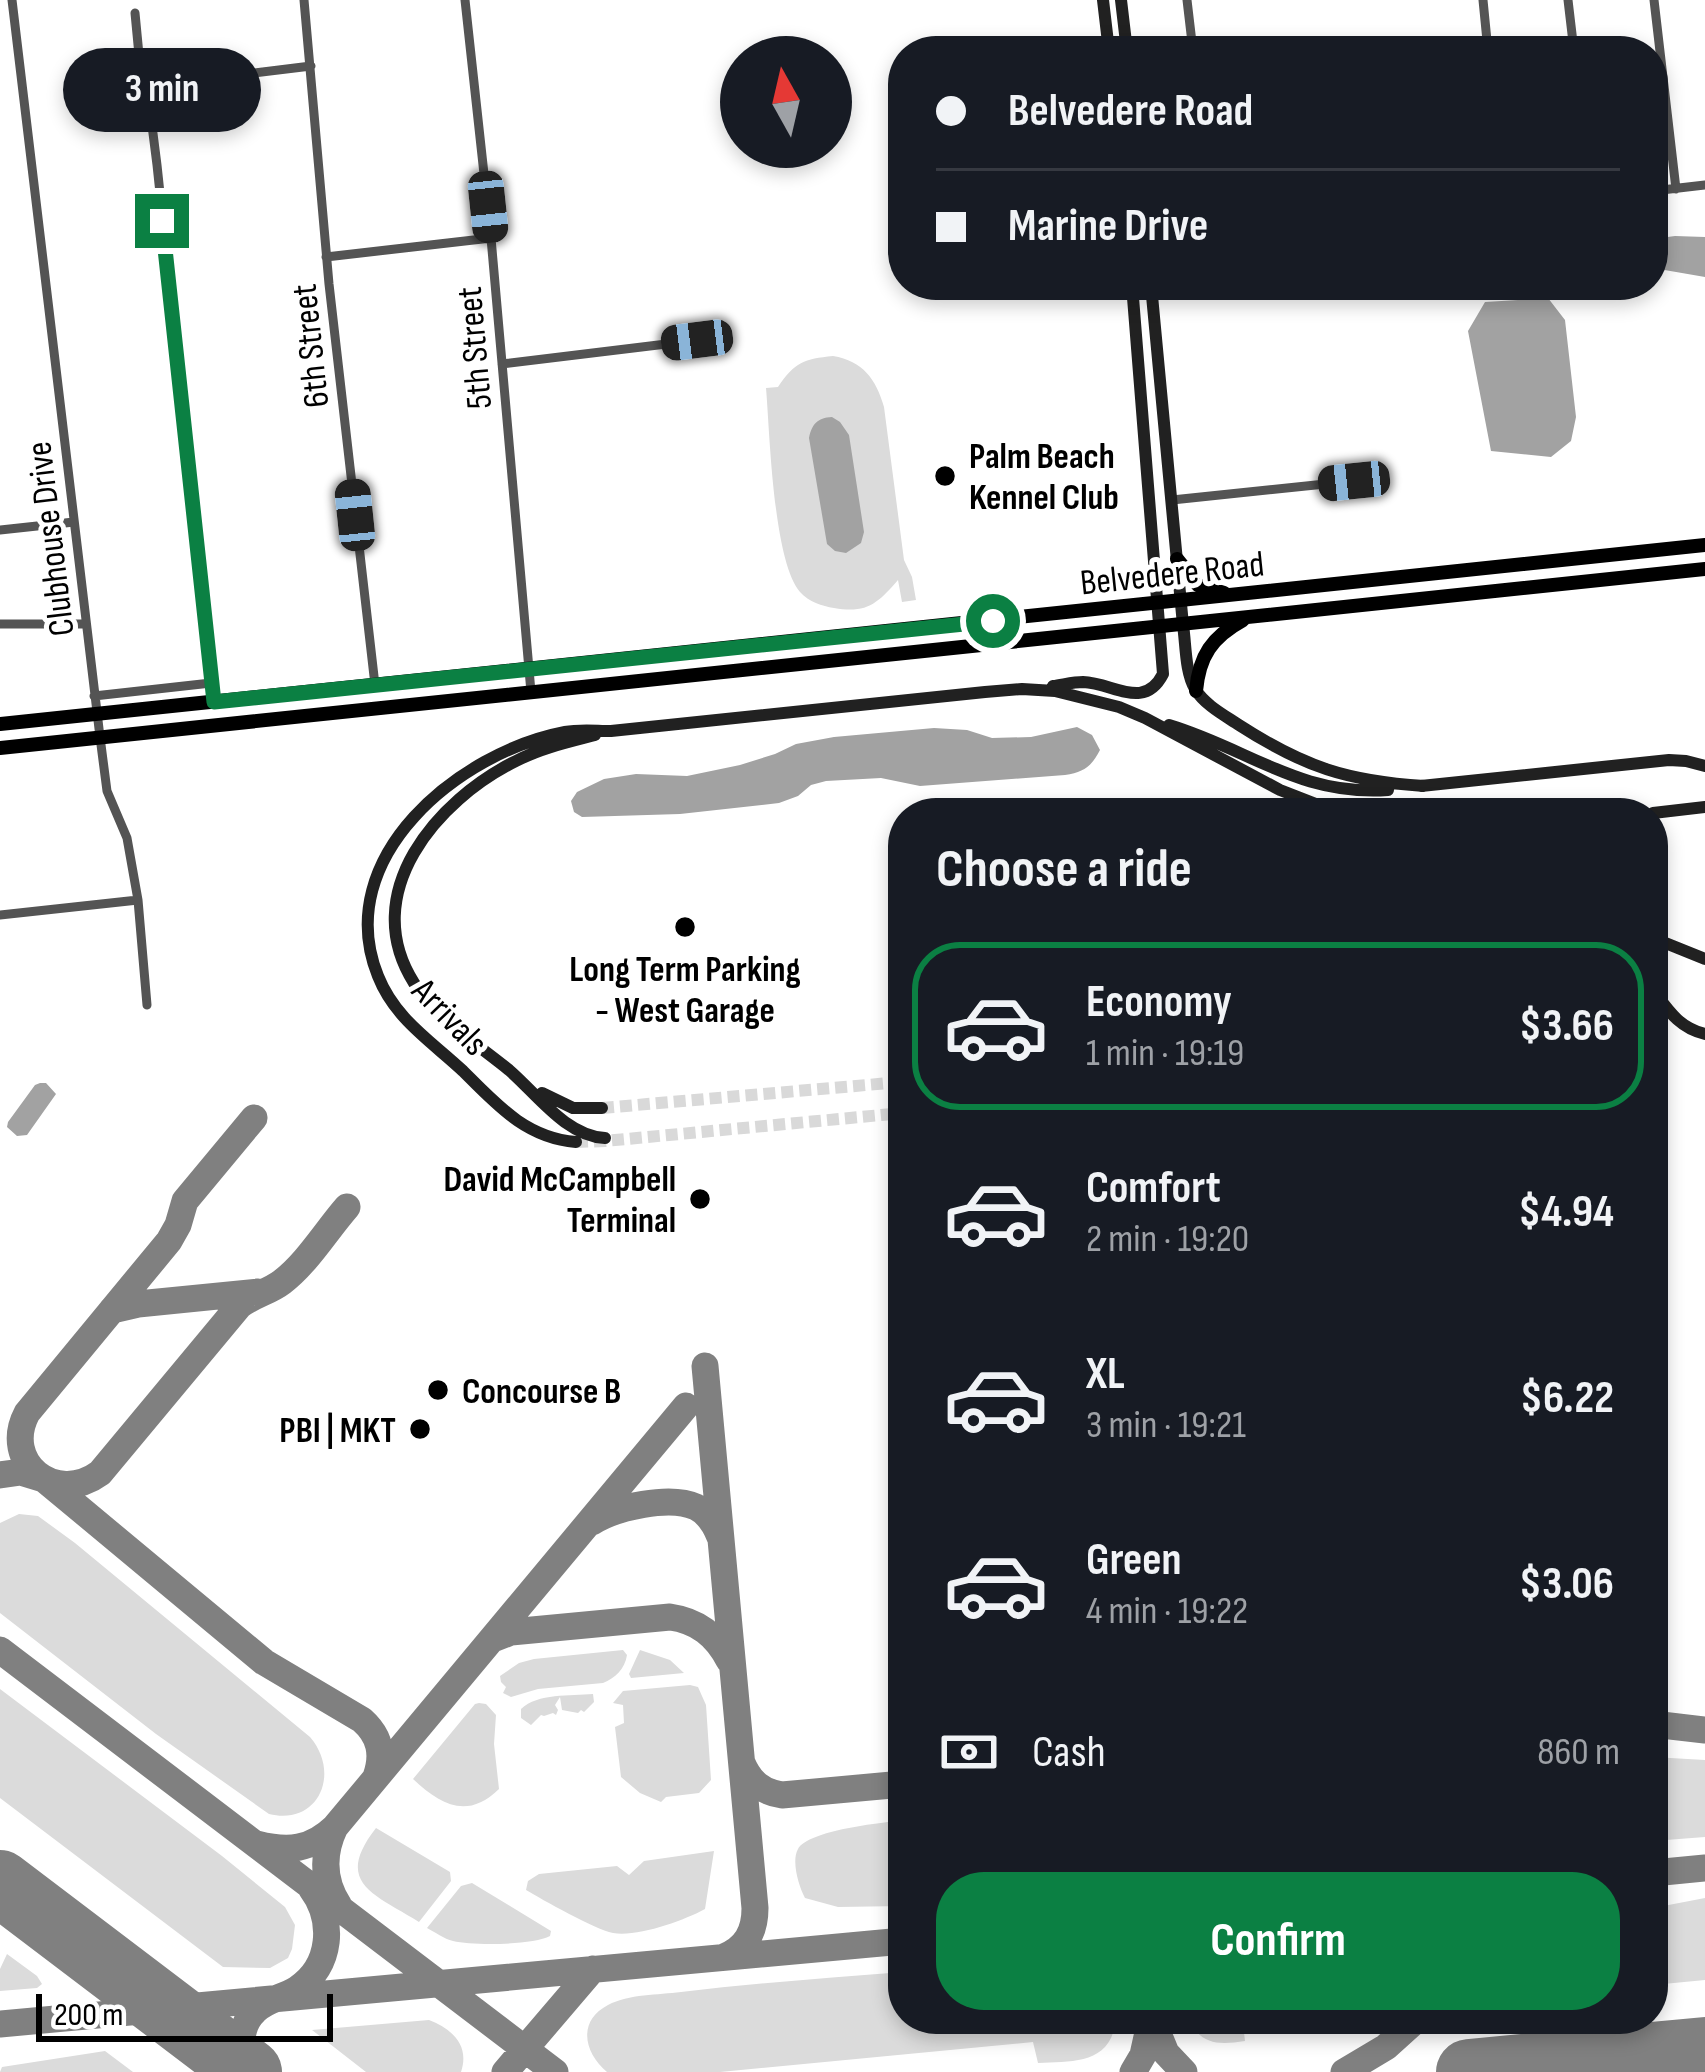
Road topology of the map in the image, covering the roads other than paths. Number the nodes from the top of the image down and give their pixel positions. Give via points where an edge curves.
1 (12, 0) edge
2 (304, 0) edge
3 (465, 0) edge
4 (1103, 0) edge
5 (1121, 0) edge
6 (1187, 0) edge
7 (1483, 0) edge
8 (1568, 0) edge
9 (1654, 0) edge
10 (135, 13) dead end
11 (1107, 36) edge
12 (1125, 36) edge
13 (1191, 36) edge
14 (1487, 36) edge
15 (1572, 36) edge
16 (1658, 36) edge
17 (310, 66) junction
18 (147, 86) junction
19 (1668, 120) edge
20 (1705, 185) edge
21 (1676, 189) junction
22 (1668, 190) edge
23 (491, 238) junction
24 (326, 256) junction
25 (1133, 300) edge
26 (1152, 300) edge
27 (724, 337) dead end
28 (502, 364) junction
29 (1354, 481) dead end
30 (1172, 500) junction
31 (74, 522) junction
32 (0, 530) edge
33 (1705, 545) edge
34 (1639, 552) junction
35 (1177, 559) junction
36 (1705, 569) edge
37 (1590, 582) junction
38 (1241, 595) junction
39 (1181, 602) junction
40 (1158, 604) junction
41 (1248, 618) junction
42 (0, 624) edge
43 (86, 624) junction
44 (1183, 625) junction
45 (1161, 627) junction
46 (528, 669) junction
47 (212, 682) junction
48 (375, 685) junction
49 (1022, 689) junction
50 (1196, 691) junction
51 (531, 692) junction
52 (94, 696) junction
53 (214, 702) junction
54 (97, 714) junction
55 (1145, 718) junction
56 (0, 724) edge
57 (611, 731) junction
58 (100, 737) junction
59 (0, 748) edge
60 (1705, 766) edge
61 (1424, 786) junction
62 (1301, 798) edge
63 (1705, 807) edge
64 (1668, 811) edge
65 (138, 900) junction
66 (0, 915) edge
67 (1668, 944) edge
68 (1705, 958) edge
69 (147, 1005) dead end
70 (1668, 1009) edge
71 (1705, 1034) edge
72 (525, 1084) junction
73 (602, 1108) tunnel mouth
74 (605, 1138) dead end
75 (576, 1142) tunnel mouth

1 - 31 street, Clubhouse Drive
2 - 17 street, 6th Street
3 - 23 street, 5th Street
4 - 11 street
5 - 12 street
6 - 13 street
7 - 14 street
8 - 15 street
9 - 16 street
10 - 18 street
17 - 18 street
17 - 24 street, 6th Street
18 - 47 street
19 - 21 street
20 - 21 street
21 - 22 street
23 - 24 street
23 - 28 street, 5th Street
24 - 48 street, 6th Street
25 - 40 street
26 - 30 street
27 - 28 street
28 - 46 street, 5th Street
29 - 30 street
30 - 35 street
31 - 32 street
31 - 43 street, Clubhouse Drive
33 - 34 main road, Belvedere Road
34 - 37 main road
34 - 38 main road, Belvedere Road
35 - 38 main road via 1202,588
35 - 39 street
36 - 37 main road, Belvedere Road
37 - 41 main road, Belvedere Road
38 - 39 main road, Belvedere Road
39 - 40 main road, Belvedere Road
39 - 44 street
40 - 45 street
40 - 46 main road, Belvedere Road
41 - 44 main road, Belvedere Road
41 - 50 main road via 1206,650
42 - 43 street
43 - 52 street, Clubhouse Drive
44 - 45 main road, Belvedere Road
44 - 50 street
45 - 49 street via 1165,668 1153,689 1127,693 1082,682
45 - 51 main road, Belvedere Road
46 - 48 main road, Belvedere Road
46 - 51 street, 5th Street
47 - 52 street
47 - 53 street
48 - 53 main road, Belvedere Road
49 - 55 street via 1088,697
49 - 57 street
50 - 61 street via 1319,768
51 - 58 main road, Belvedere Road
52 - 54 street, Clubhouse Drive
53 - 54 main road, Belvedere Road
54 - 56 main road, Belvedere Road
54 - 58 street, Clubhouse Drive
55 - 61 street via 1318,785
55 - 62 street
57 - 72 street via 532,754 487,778 434,826 398,885 394,921 406,970 426,1000
57 - 75 street, Arrivals via 537,740 448,785 385,859 369,910 374,962 404,1019 517,1122
58 - 59 main road, Belvedere Road
58 - 65 street, Clubhouse Drive
60 - 61 street via 1678,760
63 - 64 street
65 - 66 street
65 - 69 street, Clubhouse Drive
67 - 68 street
70 - 71 street
72 - 73 street via 567,1106
72 - 74 street via 566,1122

